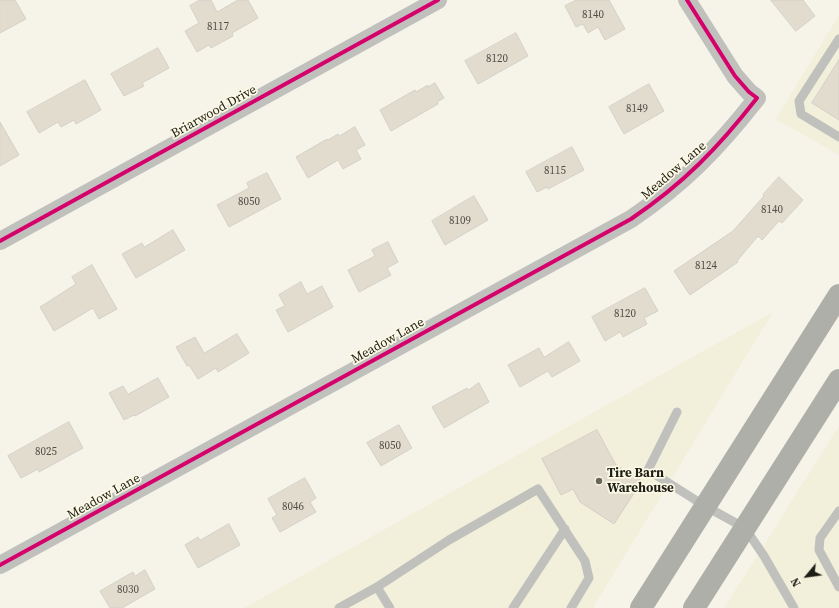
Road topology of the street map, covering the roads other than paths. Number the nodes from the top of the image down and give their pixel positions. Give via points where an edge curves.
1 (438, 0) edge
2 (687, 0) edge
3 (839, 39) edge
4 (839, 137) edge
5 (0, 241) edge
6 (839, 295) edge
7 (839, 380) edge
8 (677, 412) dead end
9 (705, 506) junction
10 (839, 511) edge
11 (745, 528) junction
12 (564, 530) junction
13 (0, 565) edge
14 (377, 587) junction
15 (839, 587) edge
16 (339, 608) edge
17 (390, 608) edge
18 (513, 608) edge
19 (571, 608) edge
20 (640, 608) edge
21 (694, 608) edge
22 (794, 608) edge

1 - 5 street, Briarwood Drive
2 - 13 street, Meadow Lane via 735,76 756,98 732,130 696,168 665,195 631,219
3 - 4 lane via 799,101 801,114
6 - 9 main road
7 - 11 main road
8 - 9 lane via 648,470
9 - 11 lane
9 - 20 main road
10 - 15 lane via 820,538 819,550
11 - 21 main road
11 - 22 lane
12 - 14 lane via 538,489 449,540
12 - 18 lane
12 - 19 lane via 584,561 589,578
14 - 16 lane
14 - 17 lane

